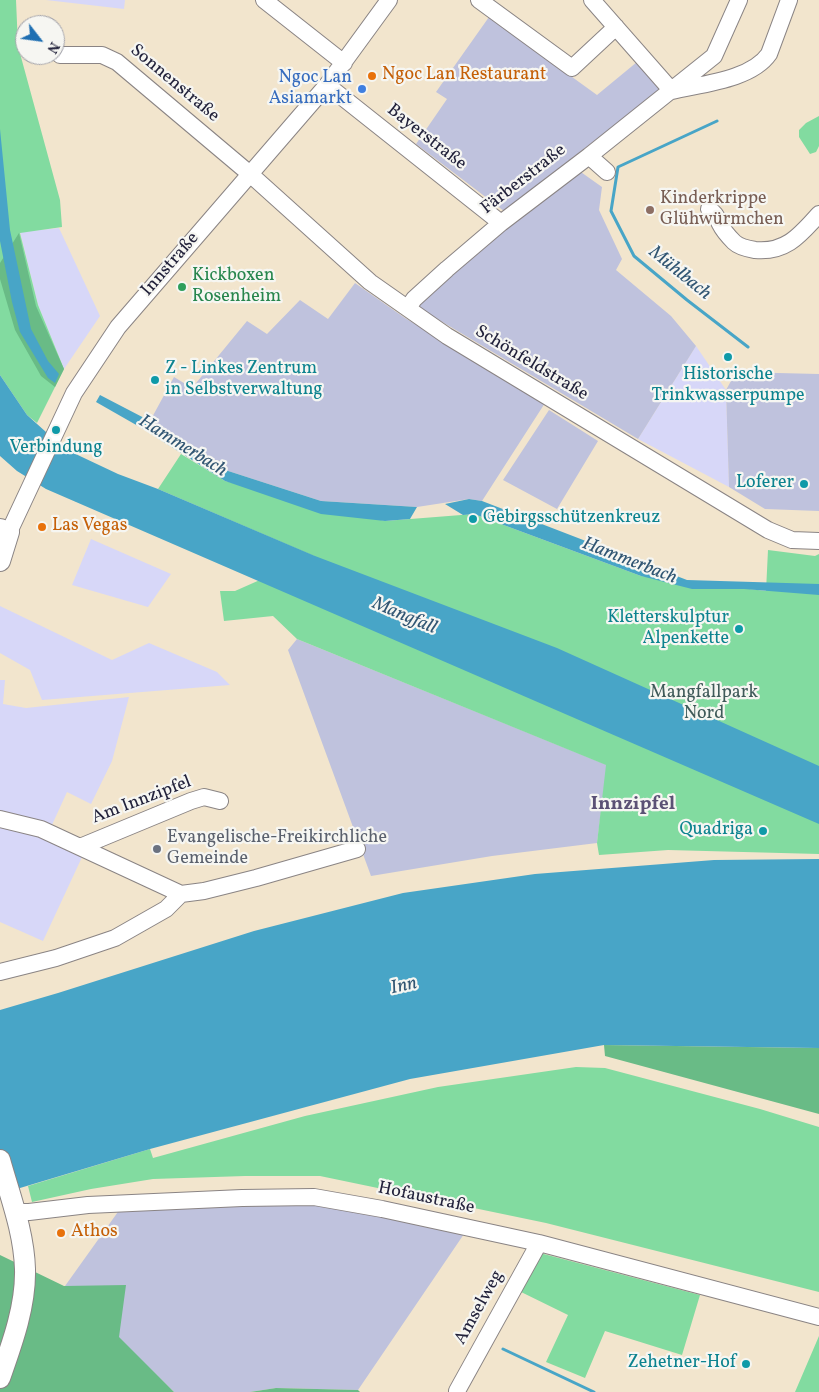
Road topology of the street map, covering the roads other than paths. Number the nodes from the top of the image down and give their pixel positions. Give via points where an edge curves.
1 (264, 0) edge
2 (389, 0) edge
3 (479, 0) edge
4 (592, 0) edge
5 (739, 0) edge
6 (789, 0) edge
7 (616, 27) junction
8 (65, 55) edge
9 (714, 56) junction
10 (344, 63) junction
11 (738, 76) junction
12 (327, 85) junction
13 (672, 91) junction
14 (589, 156) junction
15 (607, 172) dead end
16 (250, 174) junction
17 (709, 209) dead end
18 (819, 214) edge
19 (501, 223) junction
20 (408, 308) junction
21 (5, 530) edge
22 (819, 541) edge
23 (0, 561) edge
24 (220, 801) dead end
25 (0, 819) edge
26 (80, 847) junction
27 (358, 849) dead end
28 (181, 894) junction
29 (0, 972) edge
30 (0, 1160) edge
31 (8, 1212) edge
32 (539, 1243) junction
33 (819, 1318) edge
34 (0, 1378) edge
35 (457, 1391) edge

1 - 10 street
2 - 10 street, Innstraße
3 - 7 street via 572,68
4 - 7 street
5 - 9 street, Färberstraße
6 - 11 street, Färberstraße via 765,60
7 - 13 street
8 - 16 street, Sonnenstraße via 110,58
9 - 11 street
9 - 13 street, Färberstraße
10 - 12 street, Innstraße
11 - 13 street, Färberstraße
12 - 16 street, Innstraße
12 - 19 street, Bayerstraße
13 - 14 street, Färberstraße
14 - 15 street
14 - 19 street, Färberstraße
16 - 20 street, Schönfeldstraße via 370,282
16 - 21 street, Innstraße via 121,323 74,393 26,496
17 - 18 street via 716,214 720,225 734,242 752,250 768,251 784,247
19 - 20 street, Färberstraße via 414,299
20 - 22 street, Schönfeldstraße via 527,386 768,530 792,540
21 - 23 main road, Innstraße
24 - 26 street, Am Innzipfel via 204,797 191,801
25 - 26 street, Am Innzipfel via 41,830
26 - 28 street, Am Innzipfel
27 - 28 street via 204,892
28 - 29 street via 166,909 114,938 56,958
30 - 31 main road
31 - 32 street, Hofaustraße via 242,1198 314,1197
31 - 34 main road via 24,1252 25,1271 14,1335
32 - 33 street, Hofaustraße
32 - 35 street, Amselweg

